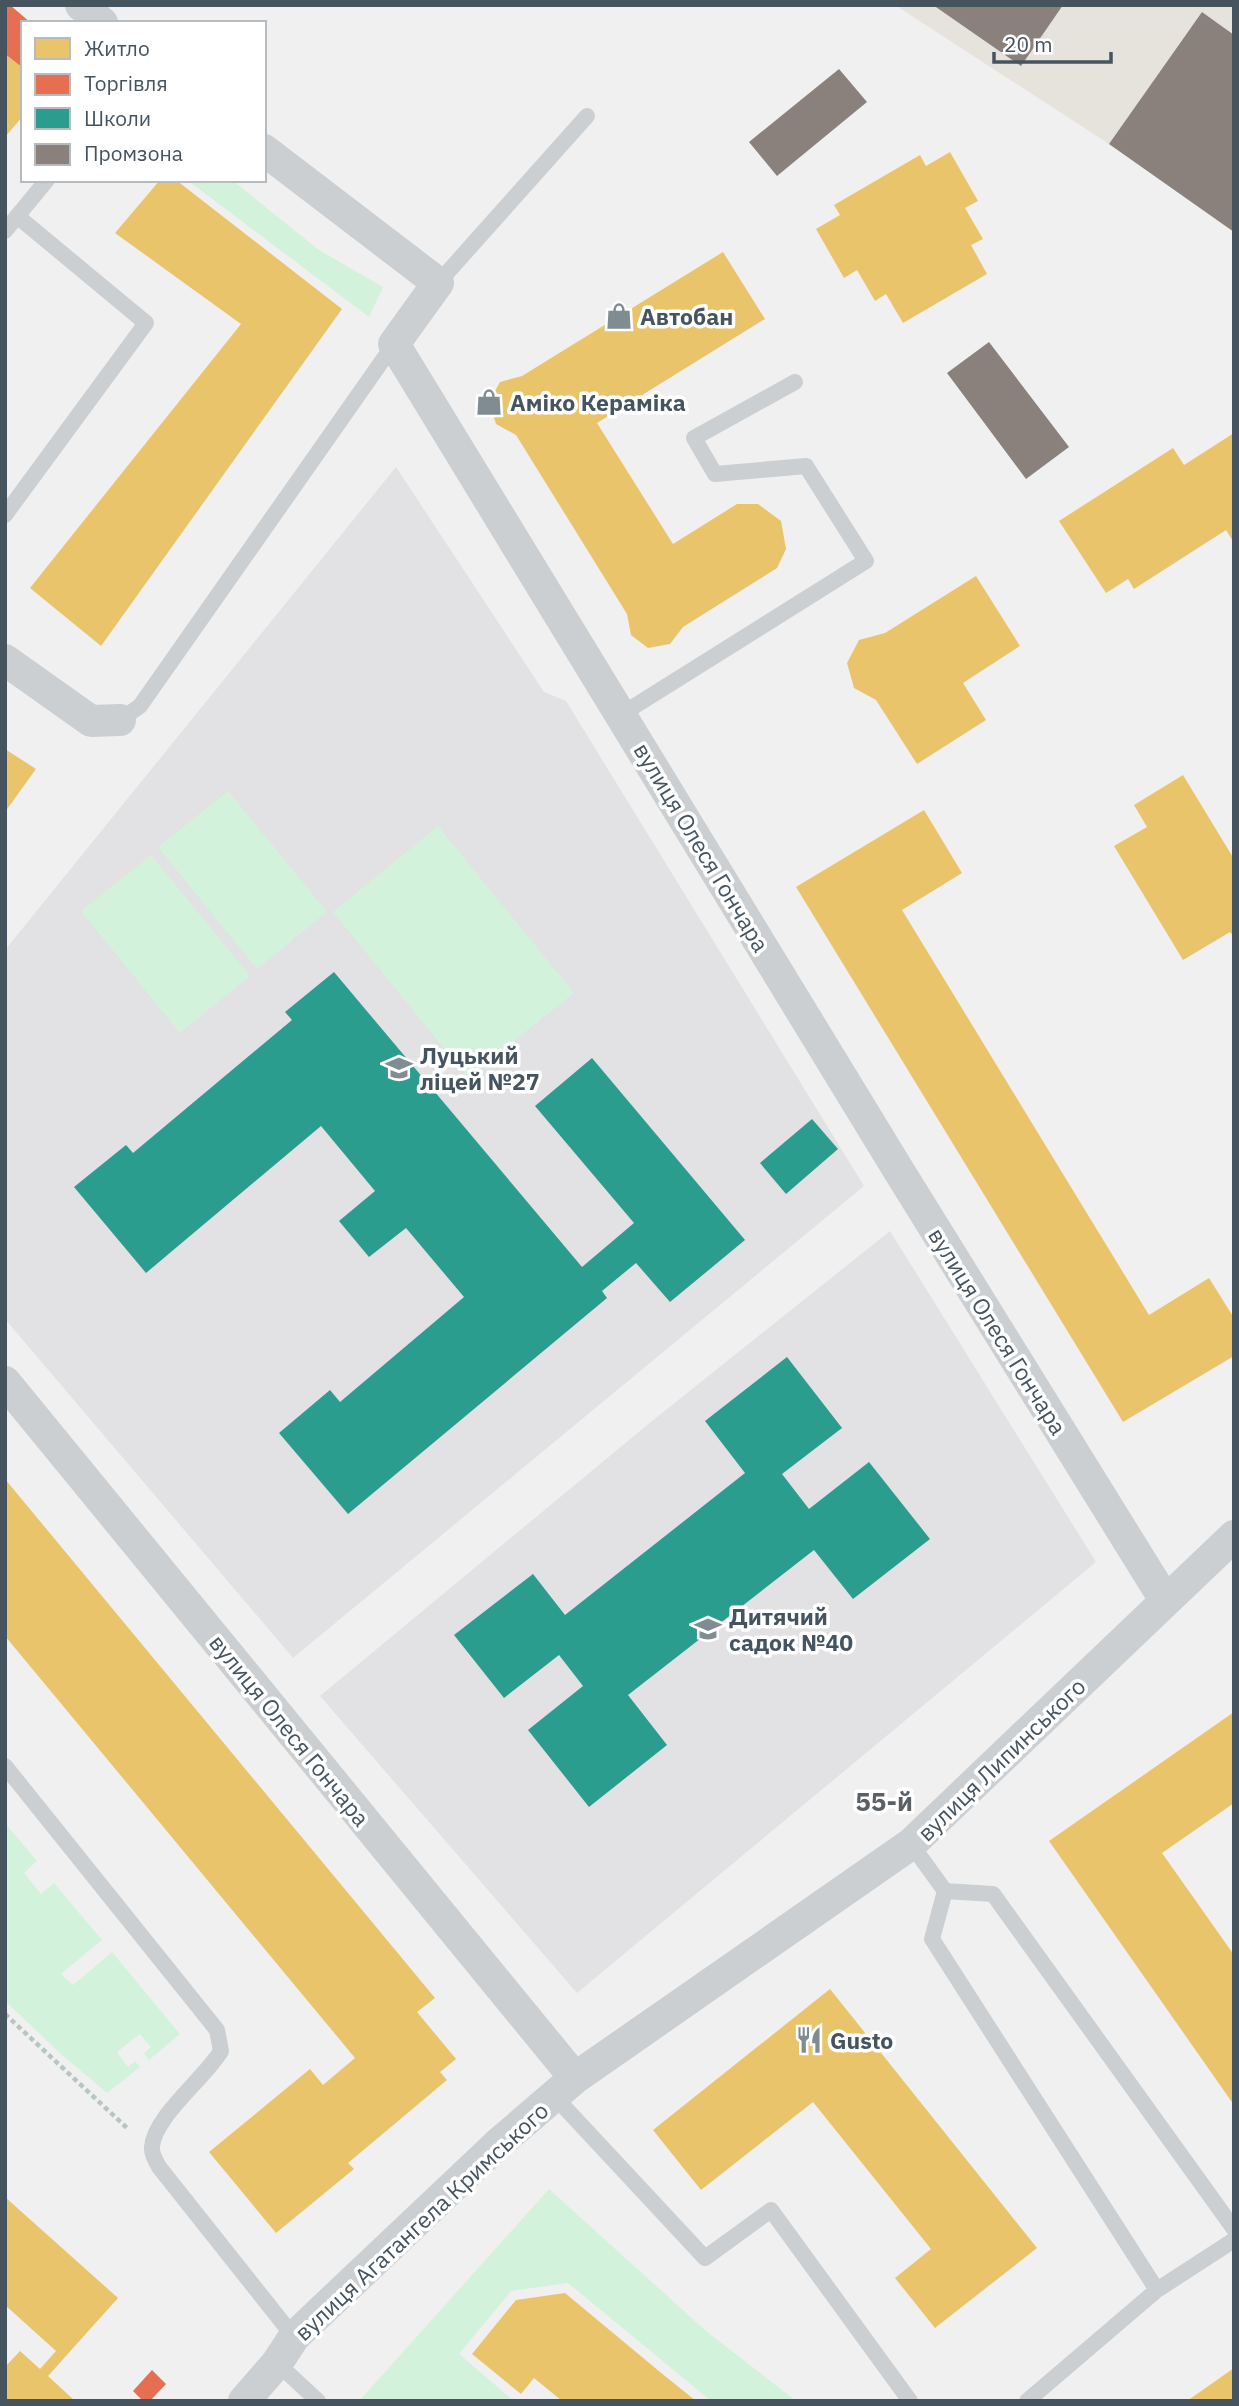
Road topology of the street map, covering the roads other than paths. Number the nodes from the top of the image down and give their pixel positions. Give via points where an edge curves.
1 (81, 5) edge
2 (100, 21) edge
3 (587, 116) dead end
4 (266, 152) edge
5 (45, 182) edge
6 (17, 216) junction
7 (5, 231) edge
8 (438, 284) junction
9 (394, 344) junction
10 (795, 382) dead end
11 (5, 515) edge
12 (5, 660) edge
13 (622, 714) junction
14 (120, 720) joint
15 (5, 1382) edge
16 (1234, 1537) edge
17 (1164, 1600) junction
18 (5, 1766) edge
19 (911, 1844) junction
20 (946, 1891) junction
21 (565, 2087) junction
22 (1234, 2229) edge
23 (1234, 2240) edge
24 (1157, 2290) junction
25 (294, 2337) junction
26 (276, 2363) junction
27 (244, 2401) edge
28 (318, 2401) edge
29 (910, 2401) edge
30 (1027, 2401) edge

1 - 2 street
3 - 8 lane
4 - 8 street
5 - 6 lane
6 - 7 lane
6 - 11 lane via 146,323
8 - 9 street
9 - 13 street, вулиця Олеся Гончара
9 - 14 lane via 140,706
10 - 13 lane via 694,438 715,474 806,466 866,561
12 - 14 street via 91,721
13 - 17 street, вулиця Олеся Гончара
15 - 21 street, вулиця Олеся Гончара
16 - 17 street, вулиця Липинського
17 - 19 street, вулиця Липинського
18 - 25 lane via 217,2030 221,2051 156,2128 151,2150 159,2167
19 - 20 lane
19 - 21 street, вулиця Липинського
20 - 22 lane via 993,1894
20 - 24 lane via 932,1939
21 - 25 street, вулиця Агатангела Кримського via 498,2144
21 - 29 lane via 705,2258 771,2210
23 - 24 lane
24 - 30 lane
25 - 26 street, вулиця Агатангела Кримського
26 - 27 street, вулиця Агатангела Кримського
26 - 28 lane

